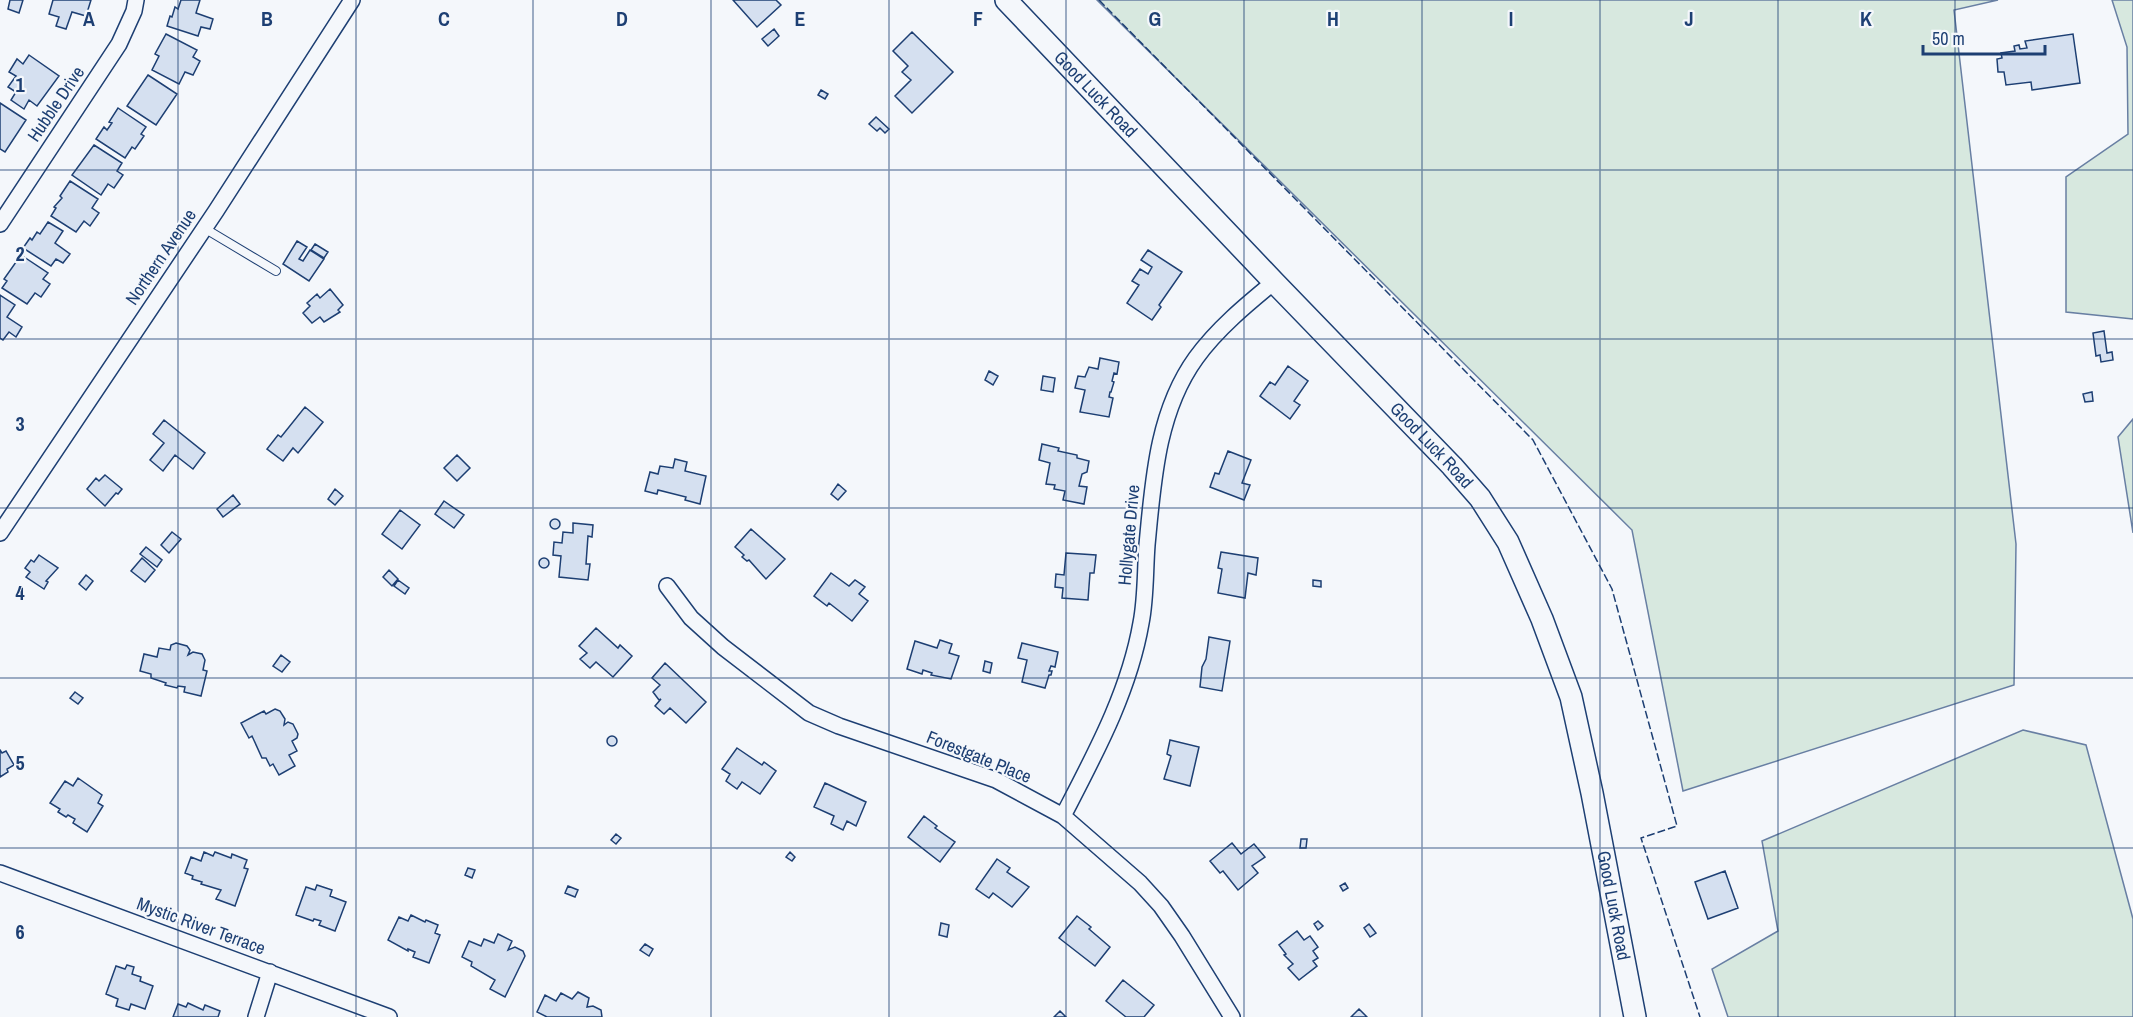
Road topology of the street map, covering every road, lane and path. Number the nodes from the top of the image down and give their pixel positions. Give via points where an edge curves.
1 (136, 0) edge
2 (352, 0) edge
3 (1006, 0) edge
4 (0, 224) edge
5 (204, 228) junction
6 (276, 271) dead end
7 (1274, 282) junction
8 (0, 533) edge
9 (667, 586) dead end
10 (1063, 816) junction
11 (0, 873) edge
12 (270, 972) junction
13 (256, 1017) edge
14 (389, 1017) edge
15 (1232, 1017) edge
16 (1635, 1017) edge

1 - 4 street, Hubble Drive via 119,44
2 - 5 street, Northern Avenue
3 - 7 street, Good Luck Road
5 - 6 lane
5 - 8 street, Northern Avenue
7 - 10 street, Hollygate Drive via 1242,308 1196,358 1171,405 1156,465 1137,644 1106,732
7 - 16 street, Good Luck Road via 1452,465 1480,498 1508,542 1571,697
9 - 10 street, Forestgate Place via 691,618 715,640 809,713 996,780
10 - 15 street, Forestgate Place via 1161,906
11 - 12 street, Mystic River Terrace
12 - 13 street
12 - 14 street, Mystic River Terrace

